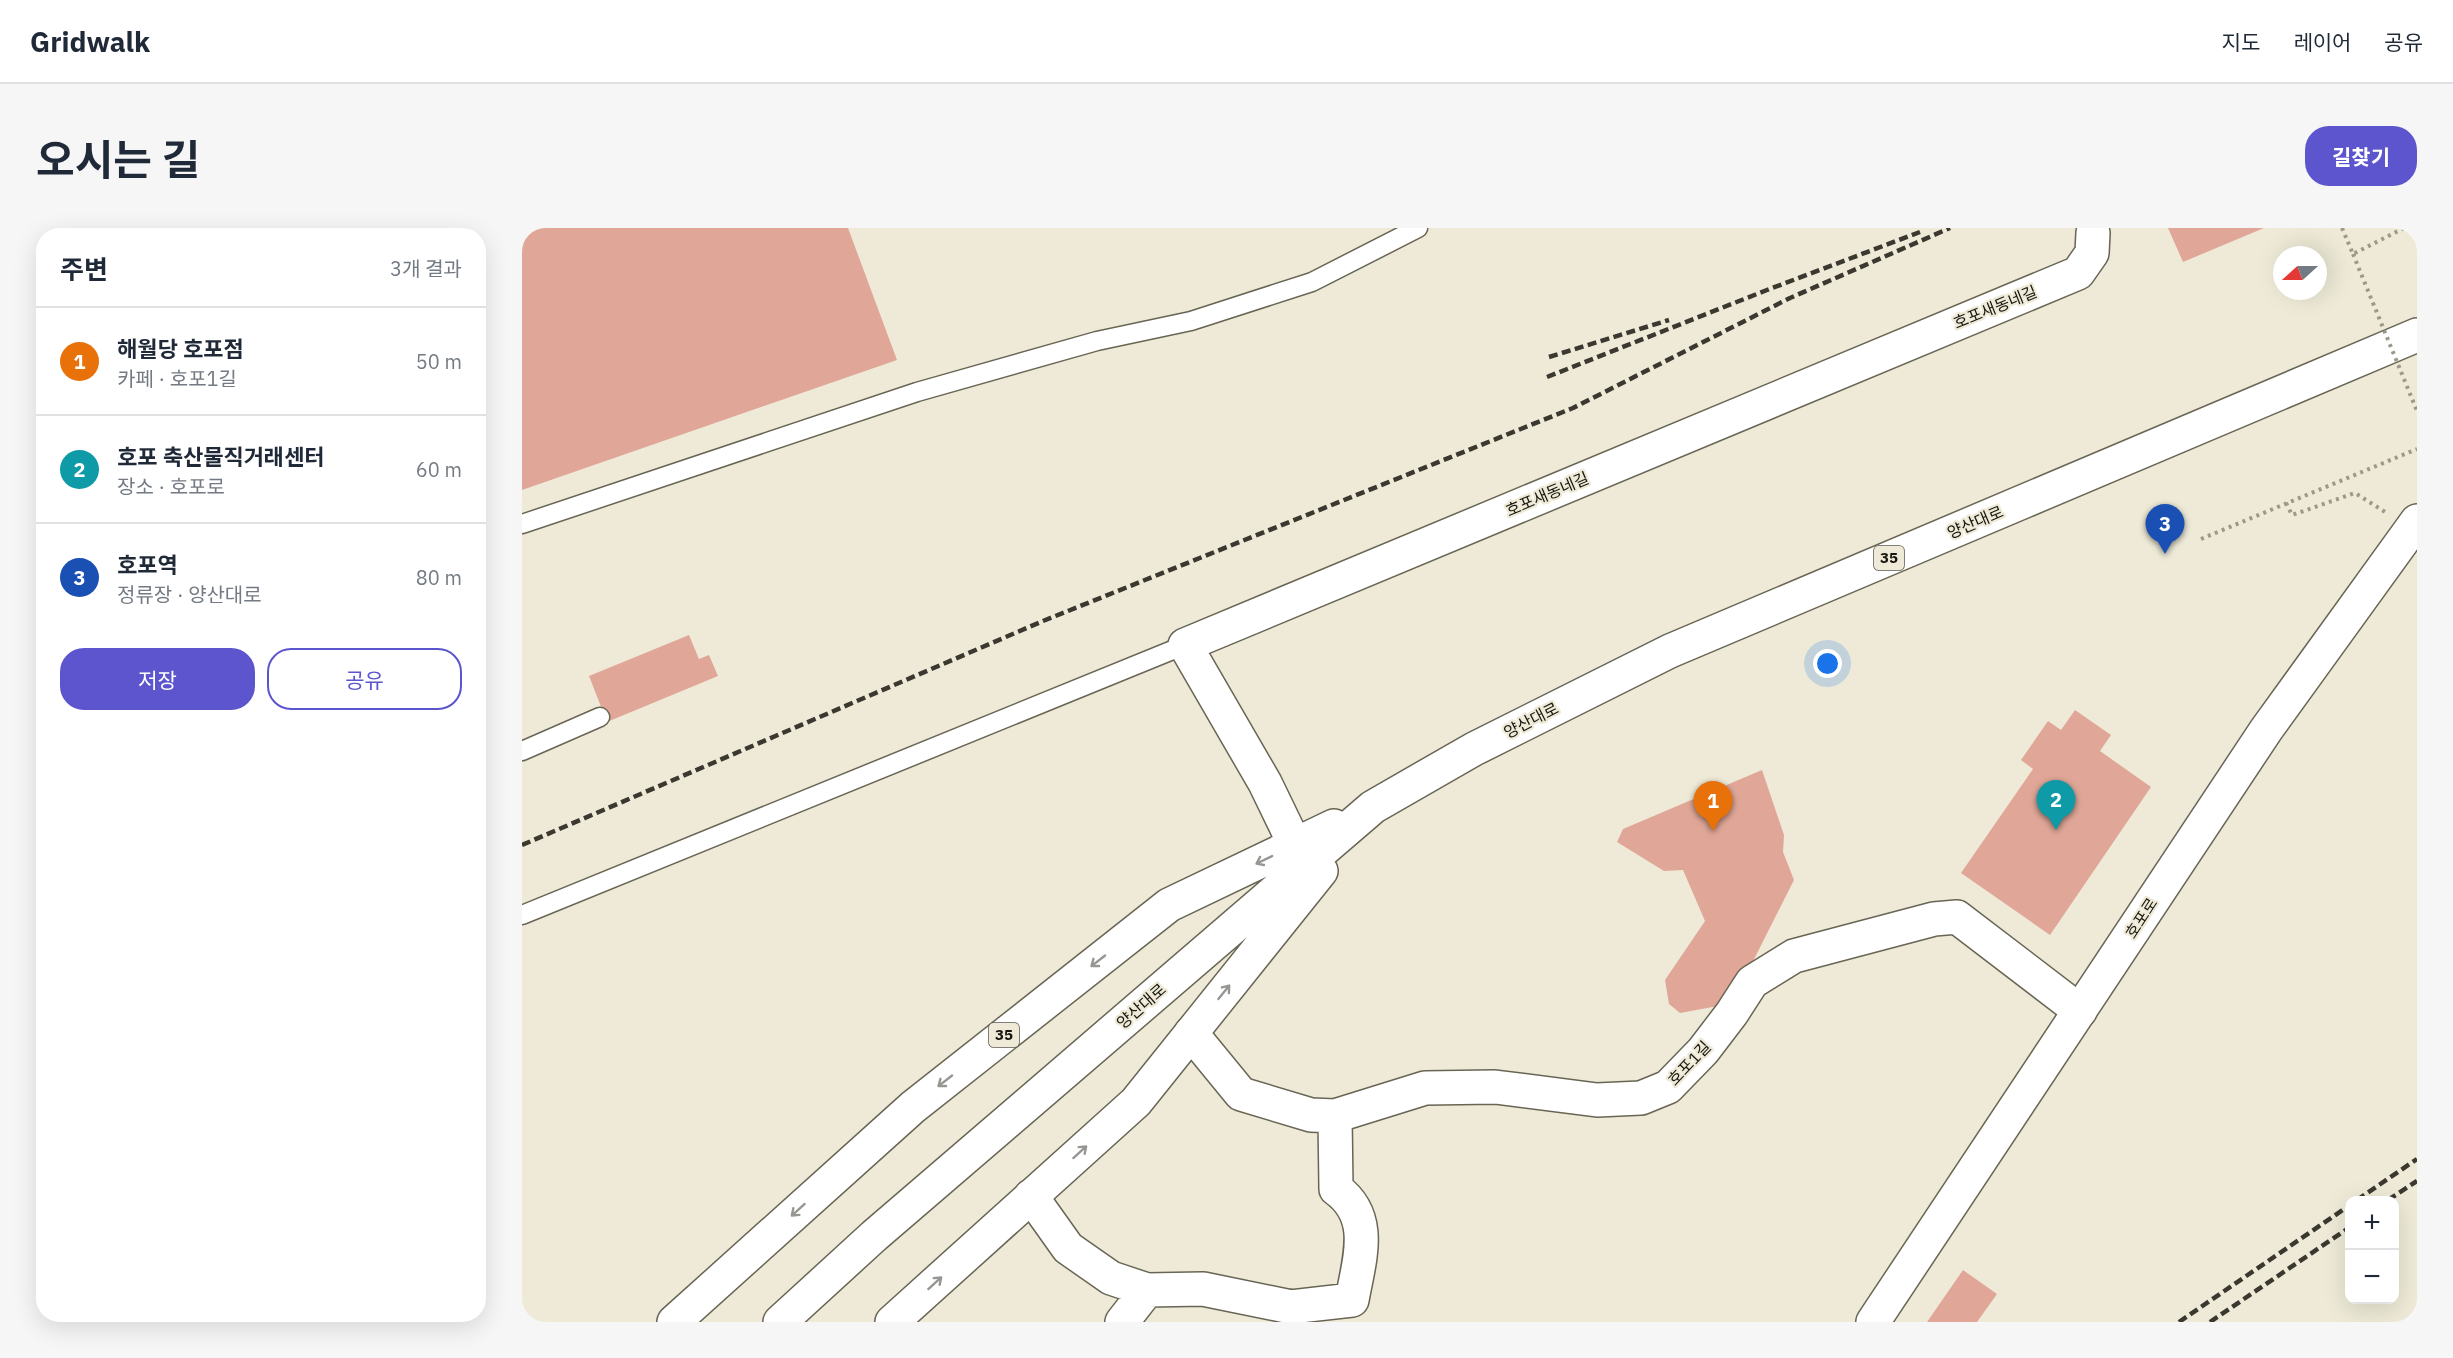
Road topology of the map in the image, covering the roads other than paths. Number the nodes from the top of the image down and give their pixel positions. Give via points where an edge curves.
1 (1418, 228) edge
2 (2093, 233) dead end
3 (2417, 335) edge
4 (2417, 521) edge
5 (522, 524) edge
6 (1185, 645) junction
7 (600, 717) dead end
8 (522, 752) edge
9 (1373, 807) junction
10 (1295, 844) junction
11 (522, 915) edge
12 (2080, 1011) junction
13 (1191, 1033) junction
14 (1335, 1116) junction
15 (1032, 1196) junction
16 (1147, 1290) junction
17 (1360, 1311) edge
18 (1267, 1313) edge
19 (674, 1322) edge
20 (780, 1322) edge
21 (892, 1322) edge
22 (1122, 1322) edge
23 (1873, 1322) edge

1 - 5 lane via 1312,282 1191,321 1097,342 917,392
2 - 6 main road, 호포새동네길 via 2092,254 2078,273
3 - 9 main road, 양산대로 / 35 via 1670,651 1474,748
4 - 12 main road, 호포로 via 2266,730
6 - 10 main road via 1265,783
6 - 11 lane
7 - 8 lane
9 - 10 main road, 35
13 -> 9 main road, 35
9 - 20 main road, 양산대로 / 35 via 874,1236
10 -> 19 main road, 35 via 1169,905 913,1107
12 - 14 main road, 호포1길 via 1957,917 1934,919 1794,956 1752,982 1703,1051 1668,1087 1641,1098 1597,1100 1495,1087 1425,1088
12 - 23 main road, 호포로
13 - 14 main road, 호포1길 via 1241,1094 1311,1115
15 -> 13 main road, 35 via 1136,1102
14 - 17 main road via 1336,1188 1357,1210 1362,1243
15 - 16 main road via 1068,1248 1111,1278
21 -> 15 main road, 35
16 - 18 main road via 1203,1289
16 - 22 main road
17 - 18 main road via 1291,1307

